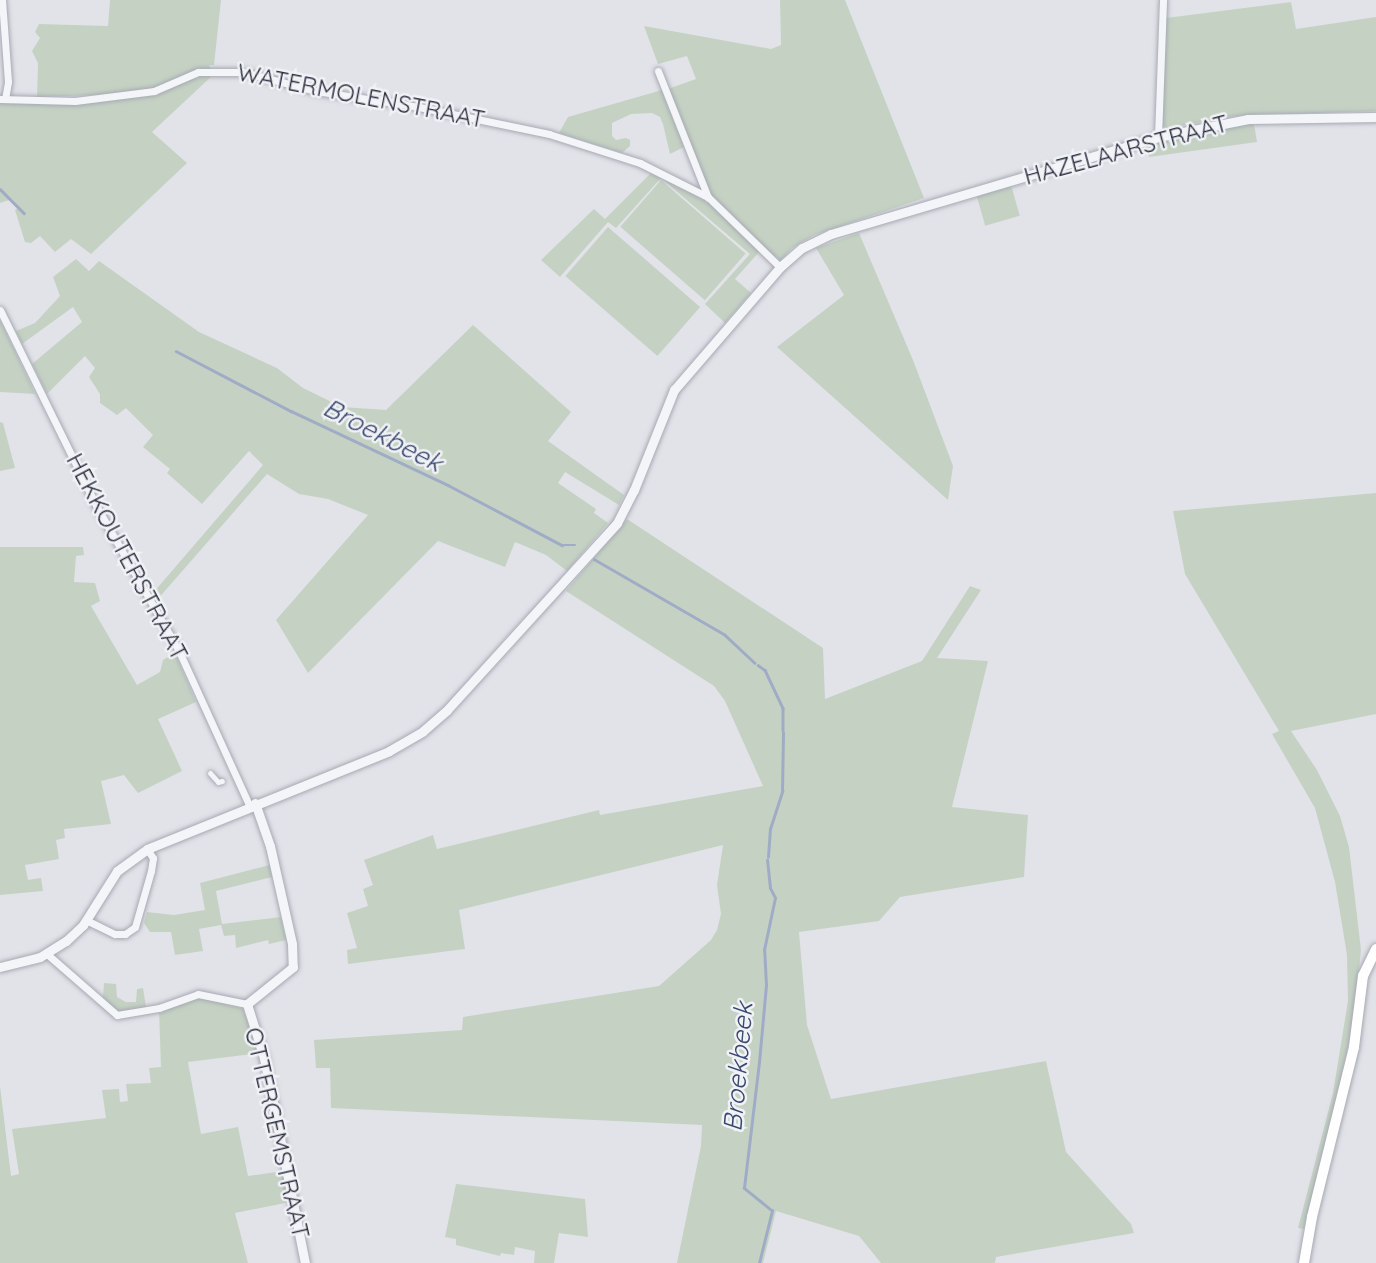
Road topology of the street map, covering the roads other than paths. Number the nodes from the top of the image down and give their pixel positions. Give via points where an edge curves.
1 (1, 0) edge
2 (1163, 0) edge
3 (658, 71) dead end
4 (3, 99) edge
5 (1376, 117) edge
6 (1158, 137) junction
7 (708, 197) junction
8 (780, 267) junction
9 (0, 310) edge
10 (210, 773) dead end
11 (222, 781) dead end
12 (252, 804) junction
13 (147, 849) junction
14 (86, 920) junction
15 (1376, 949) edge
16 (47, 954) junction
17 (0, 967) edge
18 (247, 1004) junction
19 (305, 1263) edge
20 (1304, 1263) edge

1 - 4 street via 8,82
2 - 6 street
3 - 7 street
4 - 7 street, WATERMOLENSTRAAT via 75,101 154,91 198,72 243,72 316,91 549,134 640,163
5 - 6 street, HAZELAARSTRAAT via 1248,119
6 - 8 street, HAZELAARSTRAAT via 820,238
7 - 8 street
8 - 12 street, HAZELAARSTRAAT via 674,390 617,523 457,700 423,731 389,751
9 - 12 street, HEKKOUTERSTRAAT via 98,509 178,649 233,776
10 - 11 street
12 - 13 street, HAZELAARSTRAAT
12 - 18 street, OTTERGEMSTRAAT via 270,846 293,967
13 - 14 street, HAZELAARSTRAAT via 112,878
13 - 14 street via 153,858 151,871 139,921 132,931 115,934
14 - 16 street, HAZELAARSTRAAT
15 - 20 main road via 1363,975 1354,1047
16 - 17 street
16 - 18 street, OTTERGEMSTRAAT via 117,1015 159,1008 198,994
18 - 19 street, OTTERGEMSTRAAT via 264,1058

